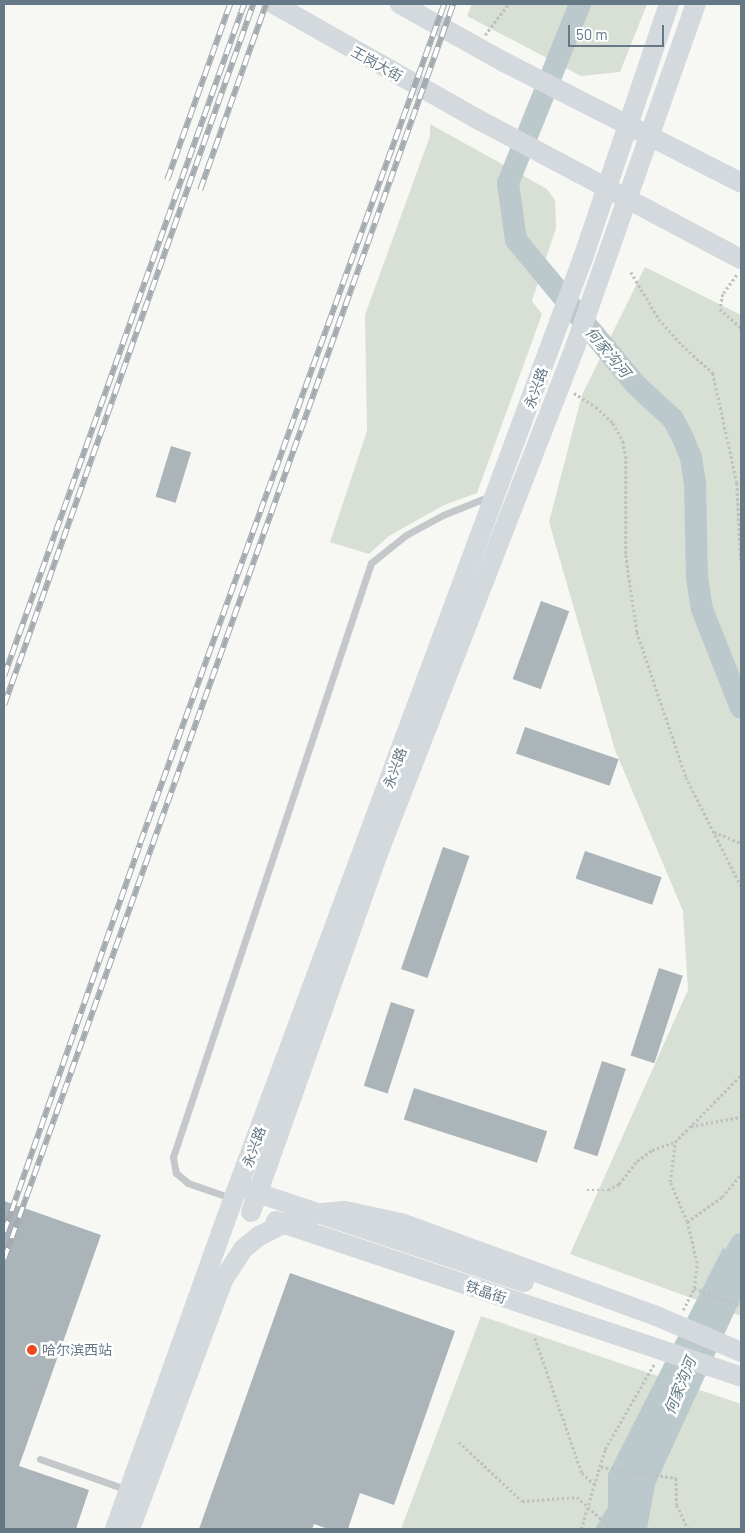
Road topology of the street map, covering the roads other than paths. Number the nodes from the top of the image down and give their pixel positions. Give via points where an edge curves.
1 (274, 4) edge
2 (400, 4) edge
3 (669, 4) edge
4 (696, 4) edge
5 (628, 126) junction
6 (649, 136) junction
7 (741, 183) edge
8 (605, 188) junction
9 (628, 198) junction
10 (741, 258) edge
11 (498, 493) junction
12 (242, 1199) junction
13 (741, 1352) edge
14 (738, 1376) edge
15 (40, 1459) dead end
16 (128, 1490) junction
17 (115, 1529) edge
18 (130, 1529) edge

1 - 8 main road, 王岗大街
2 - 5 main road
3 - 5 main road, 永兴路
4 - 6 main road, 永兴路
5 - 6 main road
5 - 8 main road, 永兴路
6 - 7 main road
6 - 9 main road, 永兴路
8 - 9 main road
8 - 11 main road, 永兴路
9 - 10 main road
9 - 12 main road, 永兴路 via 575,346
11 - 12 main road, 永兴路
11 - 12 lane via 443,515 406,535 370,563 173,1157 176,1173 188,1184
12 - 13 main road, 铁晶街
12 - 14 main road, 铁晶街 via 651,1351
12 - 16 main road, 永兴路
13 - 18 main road via 654,1315 401,1223 345,1211 301,1215 258,1236 243,1249 223,1280
15 - 16 lane
16 - 17 main road, 永兴路

